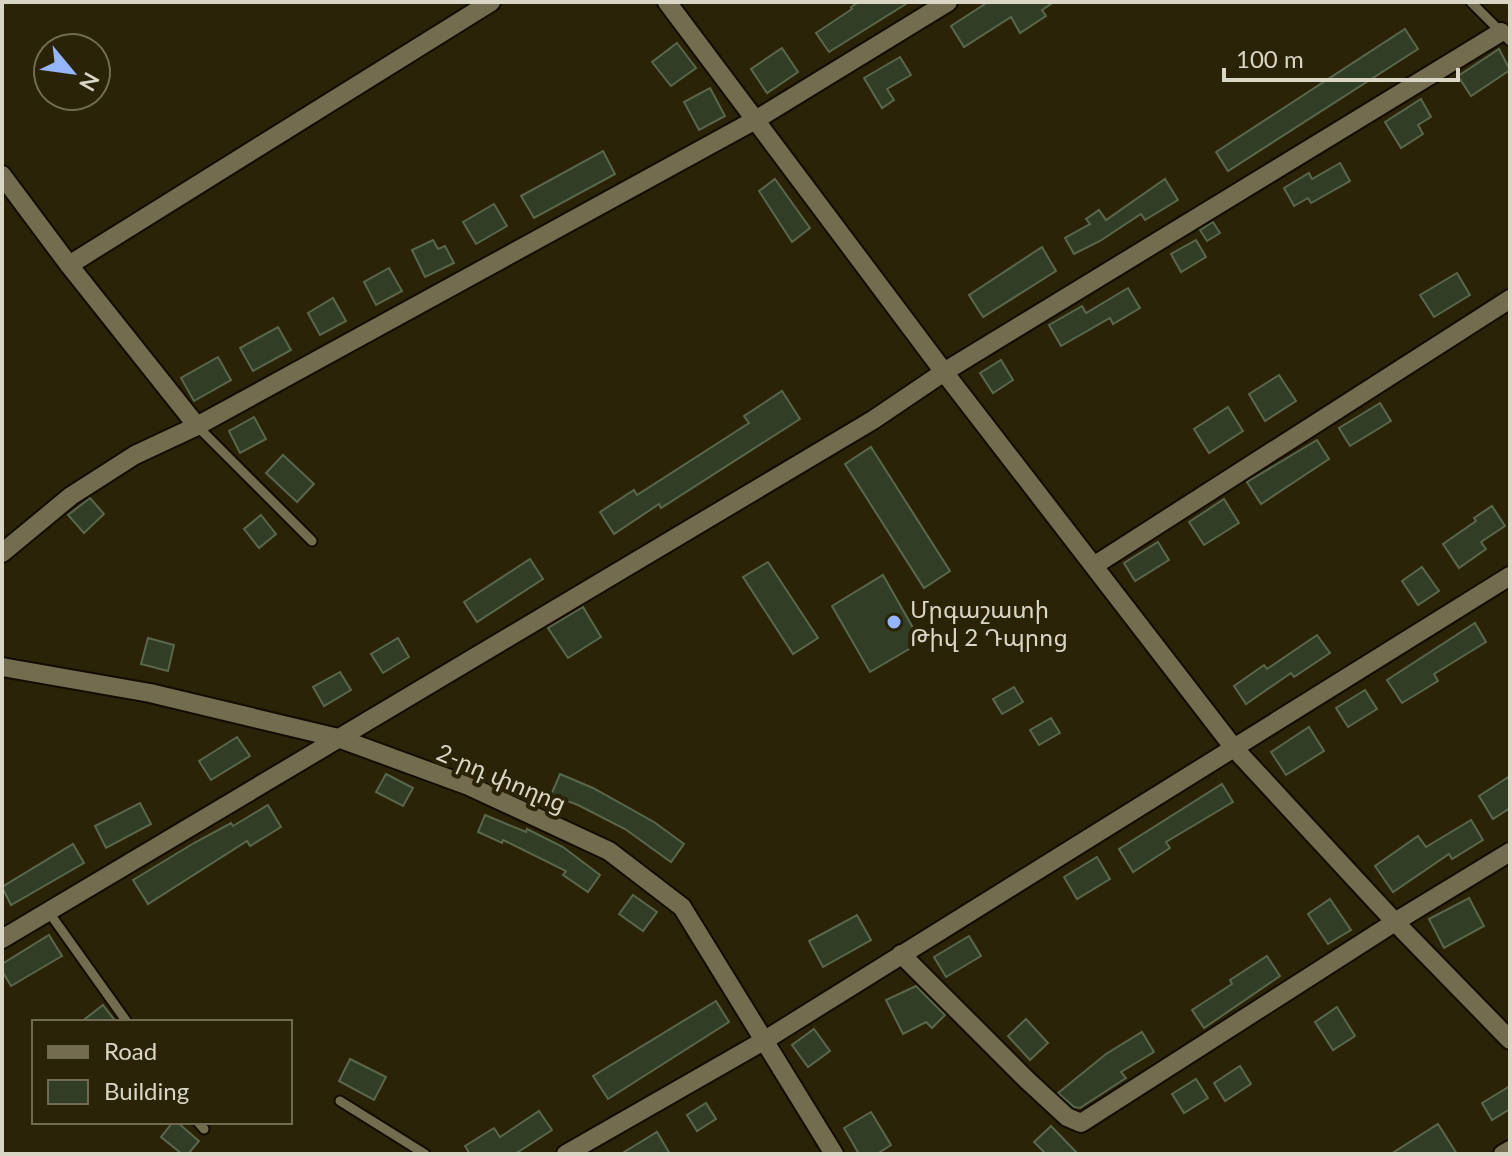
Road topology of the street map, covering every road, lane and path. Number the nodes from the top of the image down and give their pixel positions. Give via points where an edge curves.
1 (491, 2) edge
2 (667, 2) edge
3 (948, 2) edge
4 (1471, 2) edge
5 (1506, 37) edge
6 (757, 119) junction
7 (2, 175) edge
8 (69, 265) junction
9 (1510, 299) edge
10 (944, 372) junction
11 (197, 426) junction
12 (312, 541) dead end
13 (2, 553) edge
14 (1095, 565) junction
15 (1510, 576) edge
16 (2, 667) edge
17 (338, 738) junction
18 (1234, 748) junction
19 (1510, 852) edge
20 (48, 911) junction
21 (1395, 922) junction
22 (2, 939) edge
23 (901, 954) junction
24 (126, 1020) edge
25 (765, 1040) junction
26 (1510, 1040) edge
27 (340, 1101) dead end
28 (1510, 1150) edge
29 (425, 1154) edge
30 (566, 1154) edge
31 (834, 1154) edge
32 (1503, 1154) edge

1 - 8 street
2 - 6 street
3 - 6 street
4 - 5 lane
5 - 10 street
6 - 10 street
6 - 11 street
7 - 8 street
8 - 11 street
9 - 14 street
10 - 14 street
10 - 17 street via 873,420
11 - 12 lane
11 - 13 street via 135,455 71,496
14 - 18 street
15 - 18 street
16 - 17 street, 2-րդ փողոց via 150,693
17 - 20 street
17 - 25 street, 2-րդ փողոց via 469,786 609,851 682,907
18 - 21 street
18 - 23 street
19 - 21 street
20 - 22 street
20 - 24 lane
21 - 23 street via 1081,1123 1067,1117 1027,1080
21 - 26 street
23 - 25 street
25 - 30 street
25 - 31 street, 2-րդ փողոց
27 - 29 lane
28 - 32 street

